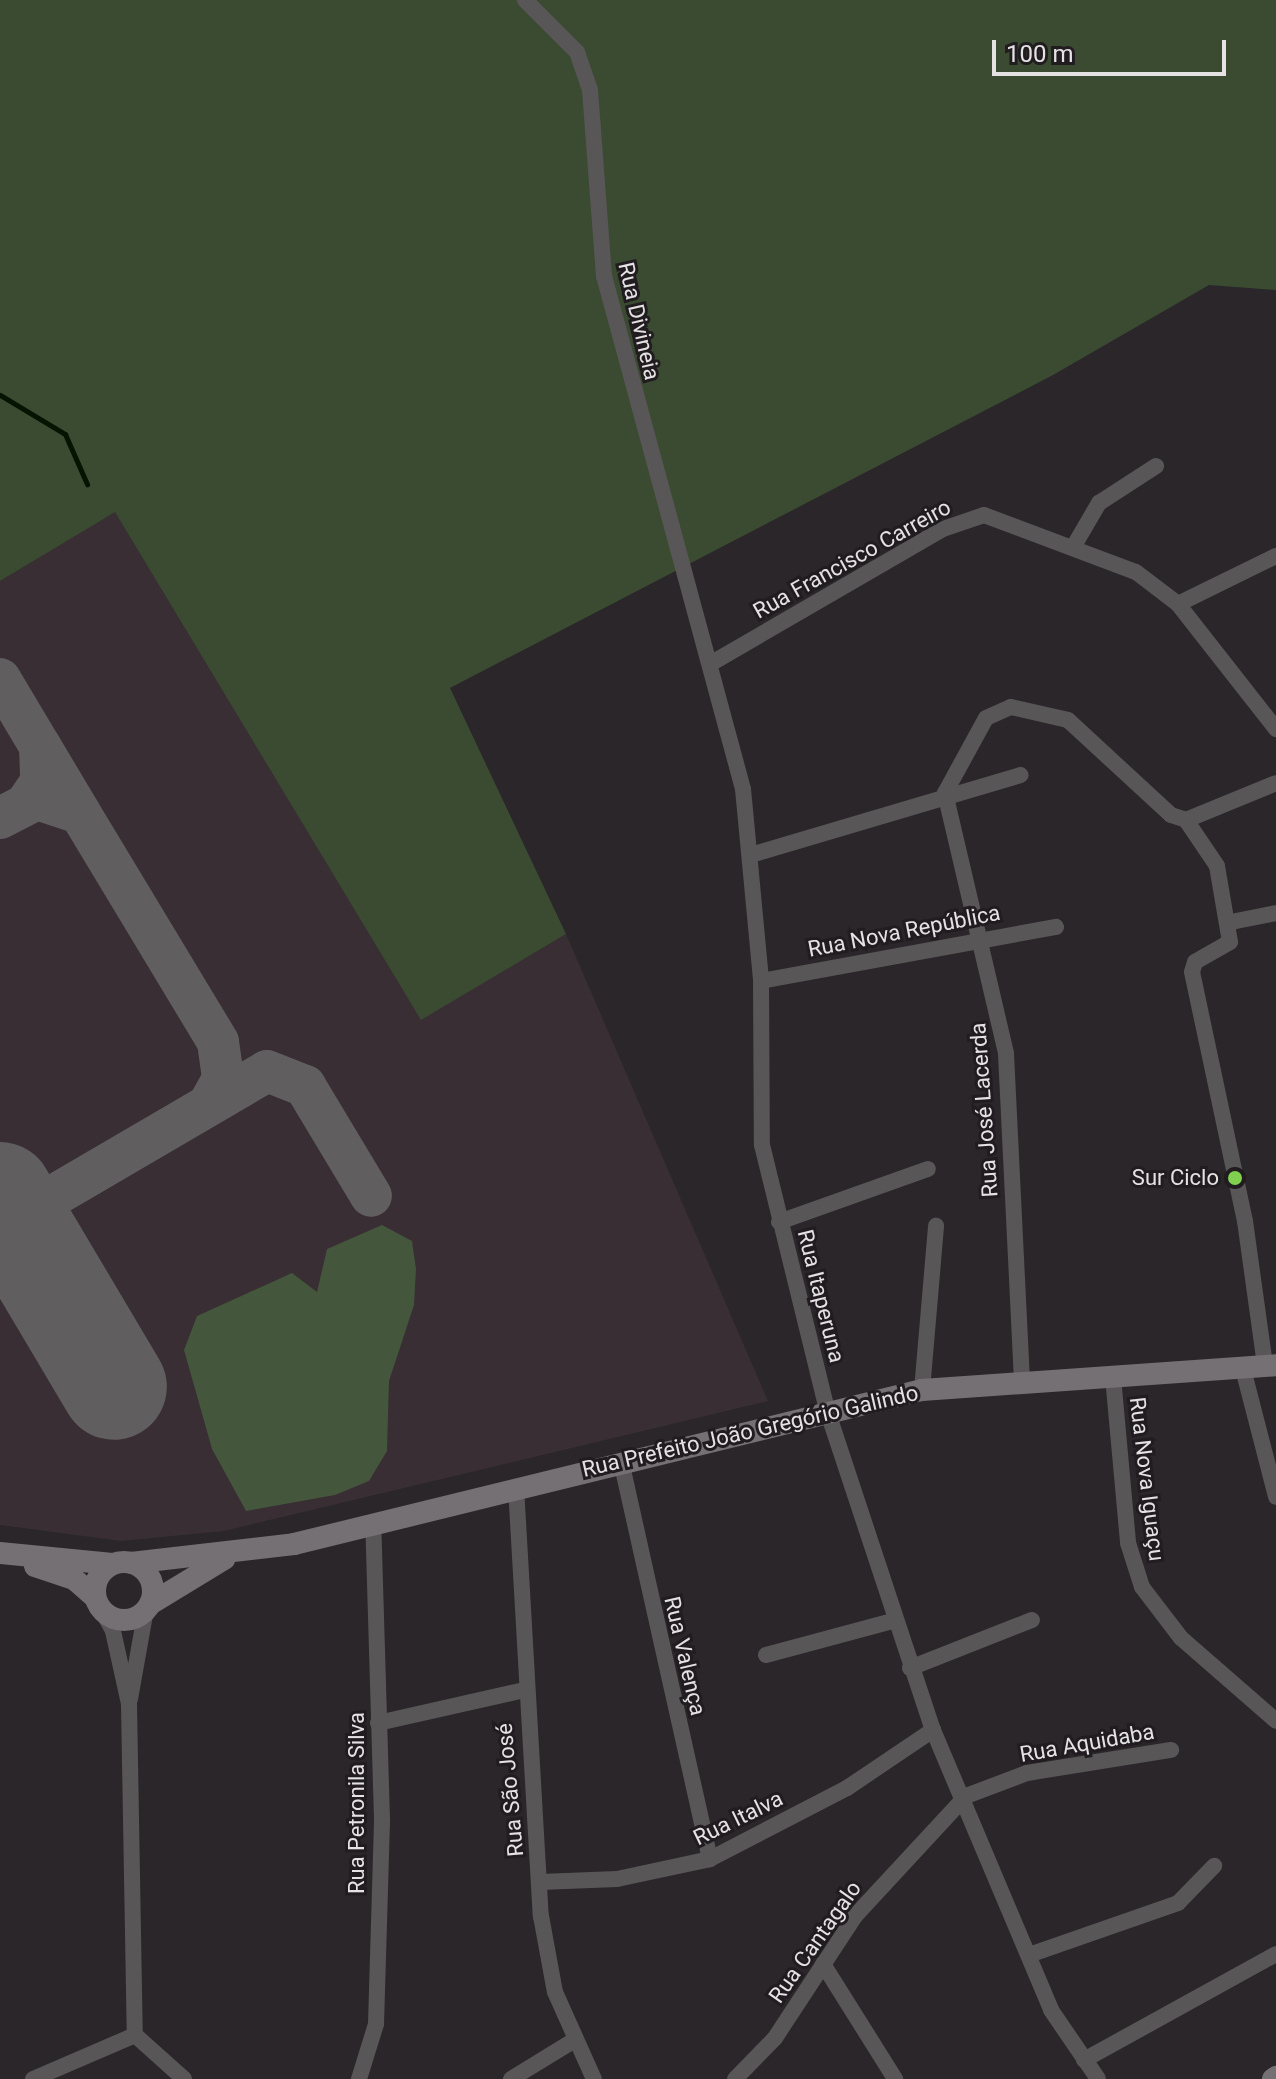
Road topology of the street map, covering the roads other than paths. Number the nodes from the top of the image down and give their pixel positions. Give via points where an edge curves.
1 (525, 0) edge
2 (1156, 466) dead end
3 (1075, 544) junction
4 (1276, 556) edge
5 (1178, 604) junction
6 (710, 664) junction
7 (1276, 729) edge
8 (1021, 775) dead end
9 (1276, 783) edge
10 (945, 793) junction
11 (1186, 820) junction
12 (754, 854) junction
13 (1276, 913) edge
14 (1231, 922) junction
15 (1056, 927) dead end
16 (977, 937) junction
17 (761, 981) junction
18 (928, 1169) dead end
19 (779, 1222) junction
20 (936, 1226) dead end
21 (1261, 1367) edge
22 (1113, 1377) junction
23 (1022, 1381) junction
24 (922, 1390) junction
25 (828, 1413) junction
26 (621, 1461) junction
27 (516, 1487) junction
28 (1276, 1497) edge
29 (373, 1524) junction
30 (4, 1554) edge
31 (233, 1555) junction
32 (122, 1564) junction
33 (98, 1603) junction
34 (148, 1607) junction
35 (1032, 1620) dead end
36 (893, 1621) junction
37 (766, 1655) dead end
38 (910, 1668) junction
39 (524, 1690) junction
40 (129, 1704) junction
41 (1276, 1721) edge
42 (378, 1723) junction
43 (933, 1730) junction
44 (1171, 1750) dead end
45 (966, 1796) junction
46 (710, 1859) junction
47 (1214, 1866) dead end
48 (540, 1882) junction
49 (1276, 1954) edge
50 (1029, 1955) junction
51 (823, 1964) junction
52 (135, 2035) junction
53 (573, 2041) junction
54 (1084, 2060) junction
55 (742, 2077) edge
56 (33, 2079) edge
57 (184, 2079) edge
58 (359, 2079) edge
59 (511, 2079) edge
60 (594, 2079) edge
61 (895, 2079) edge
62 (1098, 2079) edge

1 - 6 street, Rua Divineia via 577,52 590,90 604,276 682,583
2 - 3 street via 1099,503
3 - 5 street, Rua Francisco Carreiro via 1136,572
3 - 6 street, Rua Francisco Carreiro via 984,515 959,521
4 - 5 street
5 - 7 street, Rua Francisco Carreiro
6 - 12 street, Rua Itaperuna
8 - 10 street
9 - 11 street
10 - 11 street via 986,718 1011,707 1039,709 1068,720 1171,815
10 - 12 street
10 - 16 street, Rua José Lacerda
11 - 14 street via 1217,866
12 - 17 street, Rua Itaperuna
13 - 14 street
14 - 21 street via 1230,942 1195,962 1192,972 1245,1221
15 - 16 street, Rua Nova República
16 - 17 street, Rua Nova República
16 - 23 street, Rua José Lacerda via 1006,1053
17 - 19 street, Rua Itaperuna via 762,1145
18 - 19 street
19 - 25 street, Rua Itaperuna
20 - 24 street
21 - 22 main road, Rua Prefeito João Gregório Galindo
21 - 28 street
22 - 23 main road, Rua Prefeito João Gregório Galindo
22 - 41 street, Rua Nova Iguaçu via 1128,1543 1142,1587 1181,1638
23 - 24 main road, Rua Prefeito João Gregório Galindo
24 - 25 main road, Rua Prefeito João Gregório Galindo
25 - 26 main road, Rua Prefeito João Gregório Galindo
25 - 36 street, Rua Itaperuna
26 - 27 main road, Rua Prefeito João Gregório Galindo
26 - 46 street, Rua Valença
27 - 29 main road, Rua Prefeito João Gregório Galindo
27 - 39 street, Rua São José
29 - 31 main road, Rua Prefeito João Gregório Galindo
29 - 42 street, Rua Petronila Silva
30 - 32 main road, Rua Prefeito João Gregório Galindo
30 - 33 main road, Rua Prefeito João Gregório Galindo via 74,1579
31 - 32 main road, Rua Prefeito João Gregório Galindo
31 - 34 main road, Rua Prefeito João Gregório Galindo
32 - 33 main road via 98,1577
32 - 34 main road via 150,1580
33 - 34 main road, Rua Prefeito João Gregório Galindo via 119,1620
33 - 40 street via 113,1631
34 - 40 street
35 - 38 street
36 - 37 street
36 - 38 street, Rua Itaperuna
38 - 43 street, Rua Itaperuna
39 - 42 street
39 - 48 street, Rua São José
40 - 52 street
42 - 58 street, Rua Petronila Silva via 376,2024
43 - 45 street, Rua Itaperuna
43 - 46 street, Rua Italva via 847,1788
44 - 45 street, Rua Aquidaba via 1027,1773
45 - 50 street, Rua Itaperuna
45 - 51 street, Rua Cantagalo via 855,1916
46 - 48 street, Rua Italva via 617,1879
47 - 50 street via 1178,1903
48 - 53 street, Rua São José via 555,1992
49 - 54 street
50 - 54 street, Rua Itaperuna
51 - 55 street, Rua Cantagalo
51 - 61 street
52 - 56 street
52 - 57 street
53 - 59 street
53 - 60 street, Rua São José
54 - 62 street, Rua Itaperuna

